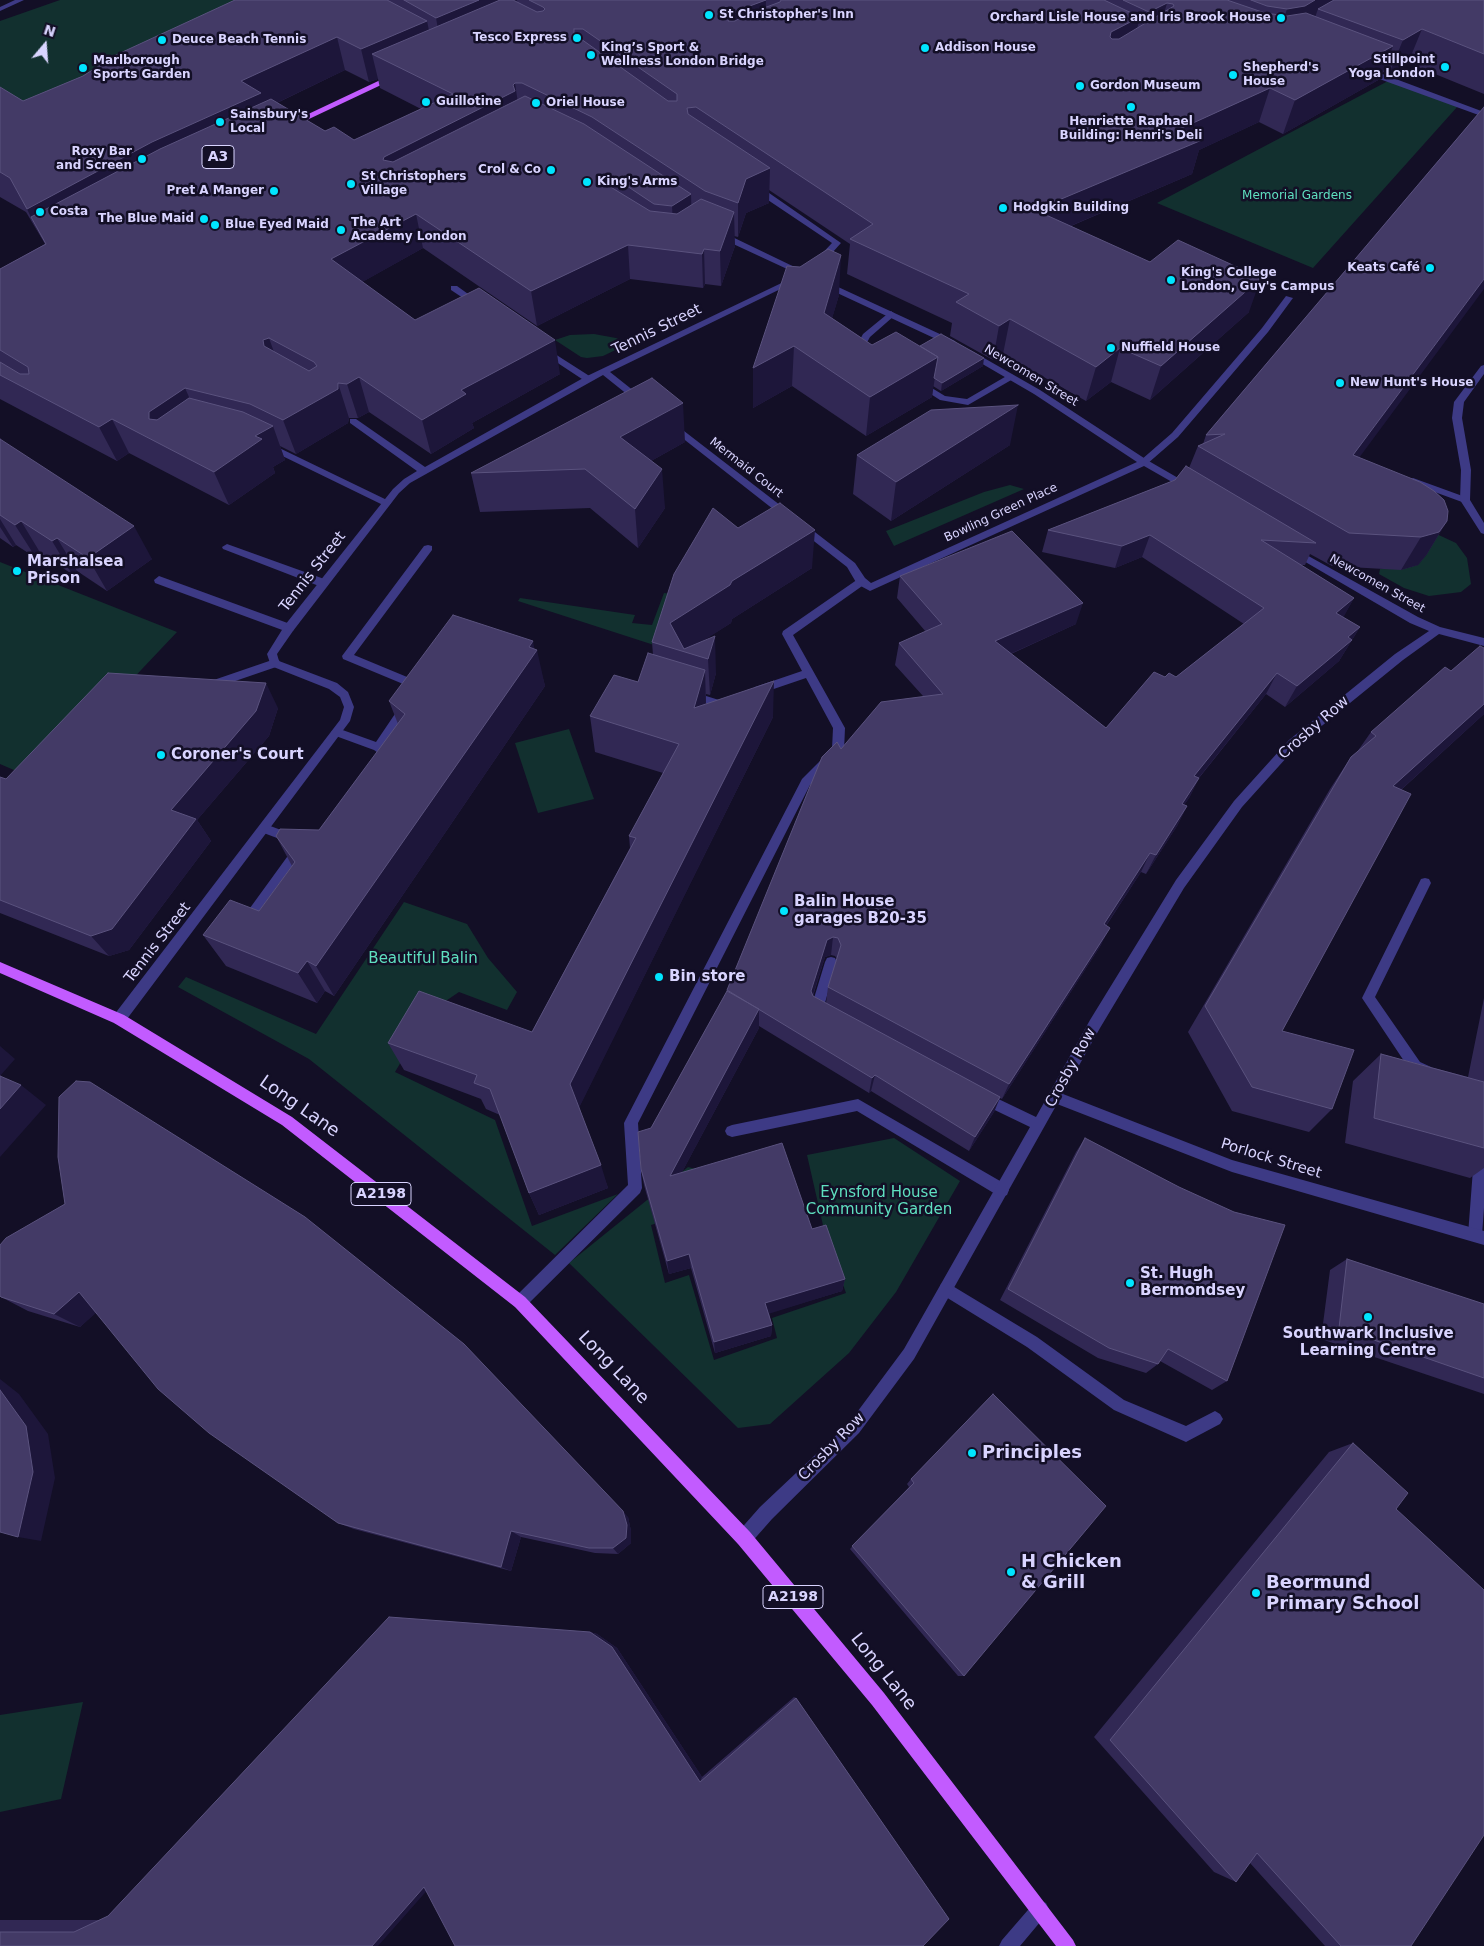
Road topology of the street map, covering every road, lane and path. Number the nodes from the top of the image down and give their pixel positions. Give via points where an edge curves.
1 (21, 0) edge
2 (0, 9) edge
3 (1356, 66) edge
4 (400, 74) edge
5 (1484, 115) edge
6 (279, 129) edge
7 (749, 183) edge
8 (709, 231) edge
9 (806, 275) junction
10 (454, 288) edge
11 (1289, 298) dead end
12 (487, 310) edge
13 (891, 314) junction
14 (536, 344) edge
15 (877, 357) edge
16 (1484, 368) edge
17 (604, 372) junction
18 (1010, 377) junction
19 (910, 378) edge
20 (588, 379) junction
21 (651, 409) edge
22 (353, 421) edge
23 (666, 421) edge
24 (260, 442) edge
25 (1144, 462) junction
26 (424, 472) junction
27 (1403, 477) edge
28 (1194, 492) edge
29 (1465, 500) junction
30 (386, 503) junction
31 (1484, 531) edge
32 (1286, 546) edge
33 (227, 547) dead end
34 (428, 548) dead end
35 (159, 580) dead end
36 (323, 583) junction
37 (865, 584) junction
38 (289, 628) junction
39 (1436, 630) junction
40 (1484, 642) edge
41 (275, 663) junction
42 (808, 673) junction
43 (201, 688) edge
44 (675, 691) edge
45 (337, 732) junction
46 (378, 747) junction
47 (388, 759) edge
48 (265, 829) junction
49 (1425, 883) dead end
50 (254, 912) edge
51 (831, 962) edge
52 (0, 967) edge
53 (833, 1017) edge
54 (119, 1019) junction
55 (1441, 1079) edge
56 (973, 1093) edge
57 (1054, 1097) junction
58 (1039, 1125) junction
59 (732, 1131) dead end
60 (1482, 1141) edge
61 (1002, 1190) junction
62 (1480, 1237) edge
63 (946, 1289) junction
64 (520, 1302) junction
65 (1215, 1419) dead end
66 (744, 1538) junction
67 (1040, 1909) junction
68 (1008, 1946) edge
69 (1066, 1946) edge

1 - 2 street
3 - 5 street
4 - 6 main road via 298,124
7 - 9 street via 837,243
8 - 9 street, Newcomen Street
9 - 13 street, Newcomen Street
9 - 17 street, Tennis Street
10 - 12 street
11 - 25 street, Bowling Green Place via 1175,435
13 - 15 street via 866,336 860,347
13 - 18 street, Newcomen Street via 951,342
14 - 20 street
16 - 29 street via 1459,402 1457,418 1466,470
17 - 20 street, Tennis Street
17 - 21 street
18 - 19 street via 968,402 943,398
18 - 25 street, Newcomen Street
20 - 26 street, Tennis Street
22 - 26 street
23 - 37 street, Mermaid Court via 851,565
24 - 30 street
25 - 28 street, Newcomen Street
25 - 37 street, Bowling Green Place
26 - 30 street, Tennis Street via 407,481
27 - 29 street
29 - 31 street
30 - 36 street, Tennis Street
32 - 39 street, Newcomen Street via 1352,586
33 - 36 street
34 - 46 street via 347,656 420,687
35 - 38 street
36 - 38 street, Tennis Street
37 - 42 street, Bowling Green Place via 787,634
38 - 41 street, Tennis Street via 272,654
39 - 40 street, Newcomen Street
39 - 57 street, Crosby Row via 1292,743 1238,804 1180,884
41 - 43 street
41 - 45 street, Tennis Street via 333,686 344,695 349,707
42 - 44 street via 719,704
42 - 64 street via 839,728 838,751 806,782 630,1123 635,1188
45 - 46 street
45 - 48 street, Tennis Street
46 - 47 street via 386,752
48 - 50 street via 308,844
48 - 54 street, Tennis Street
49 - 55 street via 1368,998 1415,1066
51 - 53 street via 818,1008
52 - 54 main road, Long Lane / A2198
54 - 64 main road, Long Lane / A2198 via 287,1121
56 - 58 street
57 - 58 street, Crosby Row
57 - 62 street, Porlock Street via 1232,1166
58 - 61 street, Crosby Row
59 - 61 street via 858,1105
60 - 62 street
61 - 63 street, Crosby Row
63 - 65 street via 1032,1342 1119,1405 1186,1434
63 - 66 street, Crosby Row via 909,1354 854,1428
64 - 66 main road, Long Lane / A2198
66 - 67 main road, Long Lane / A2198 via 878,1699
67 - 68 street
67 - 69 main road, Long Lane / A2198

